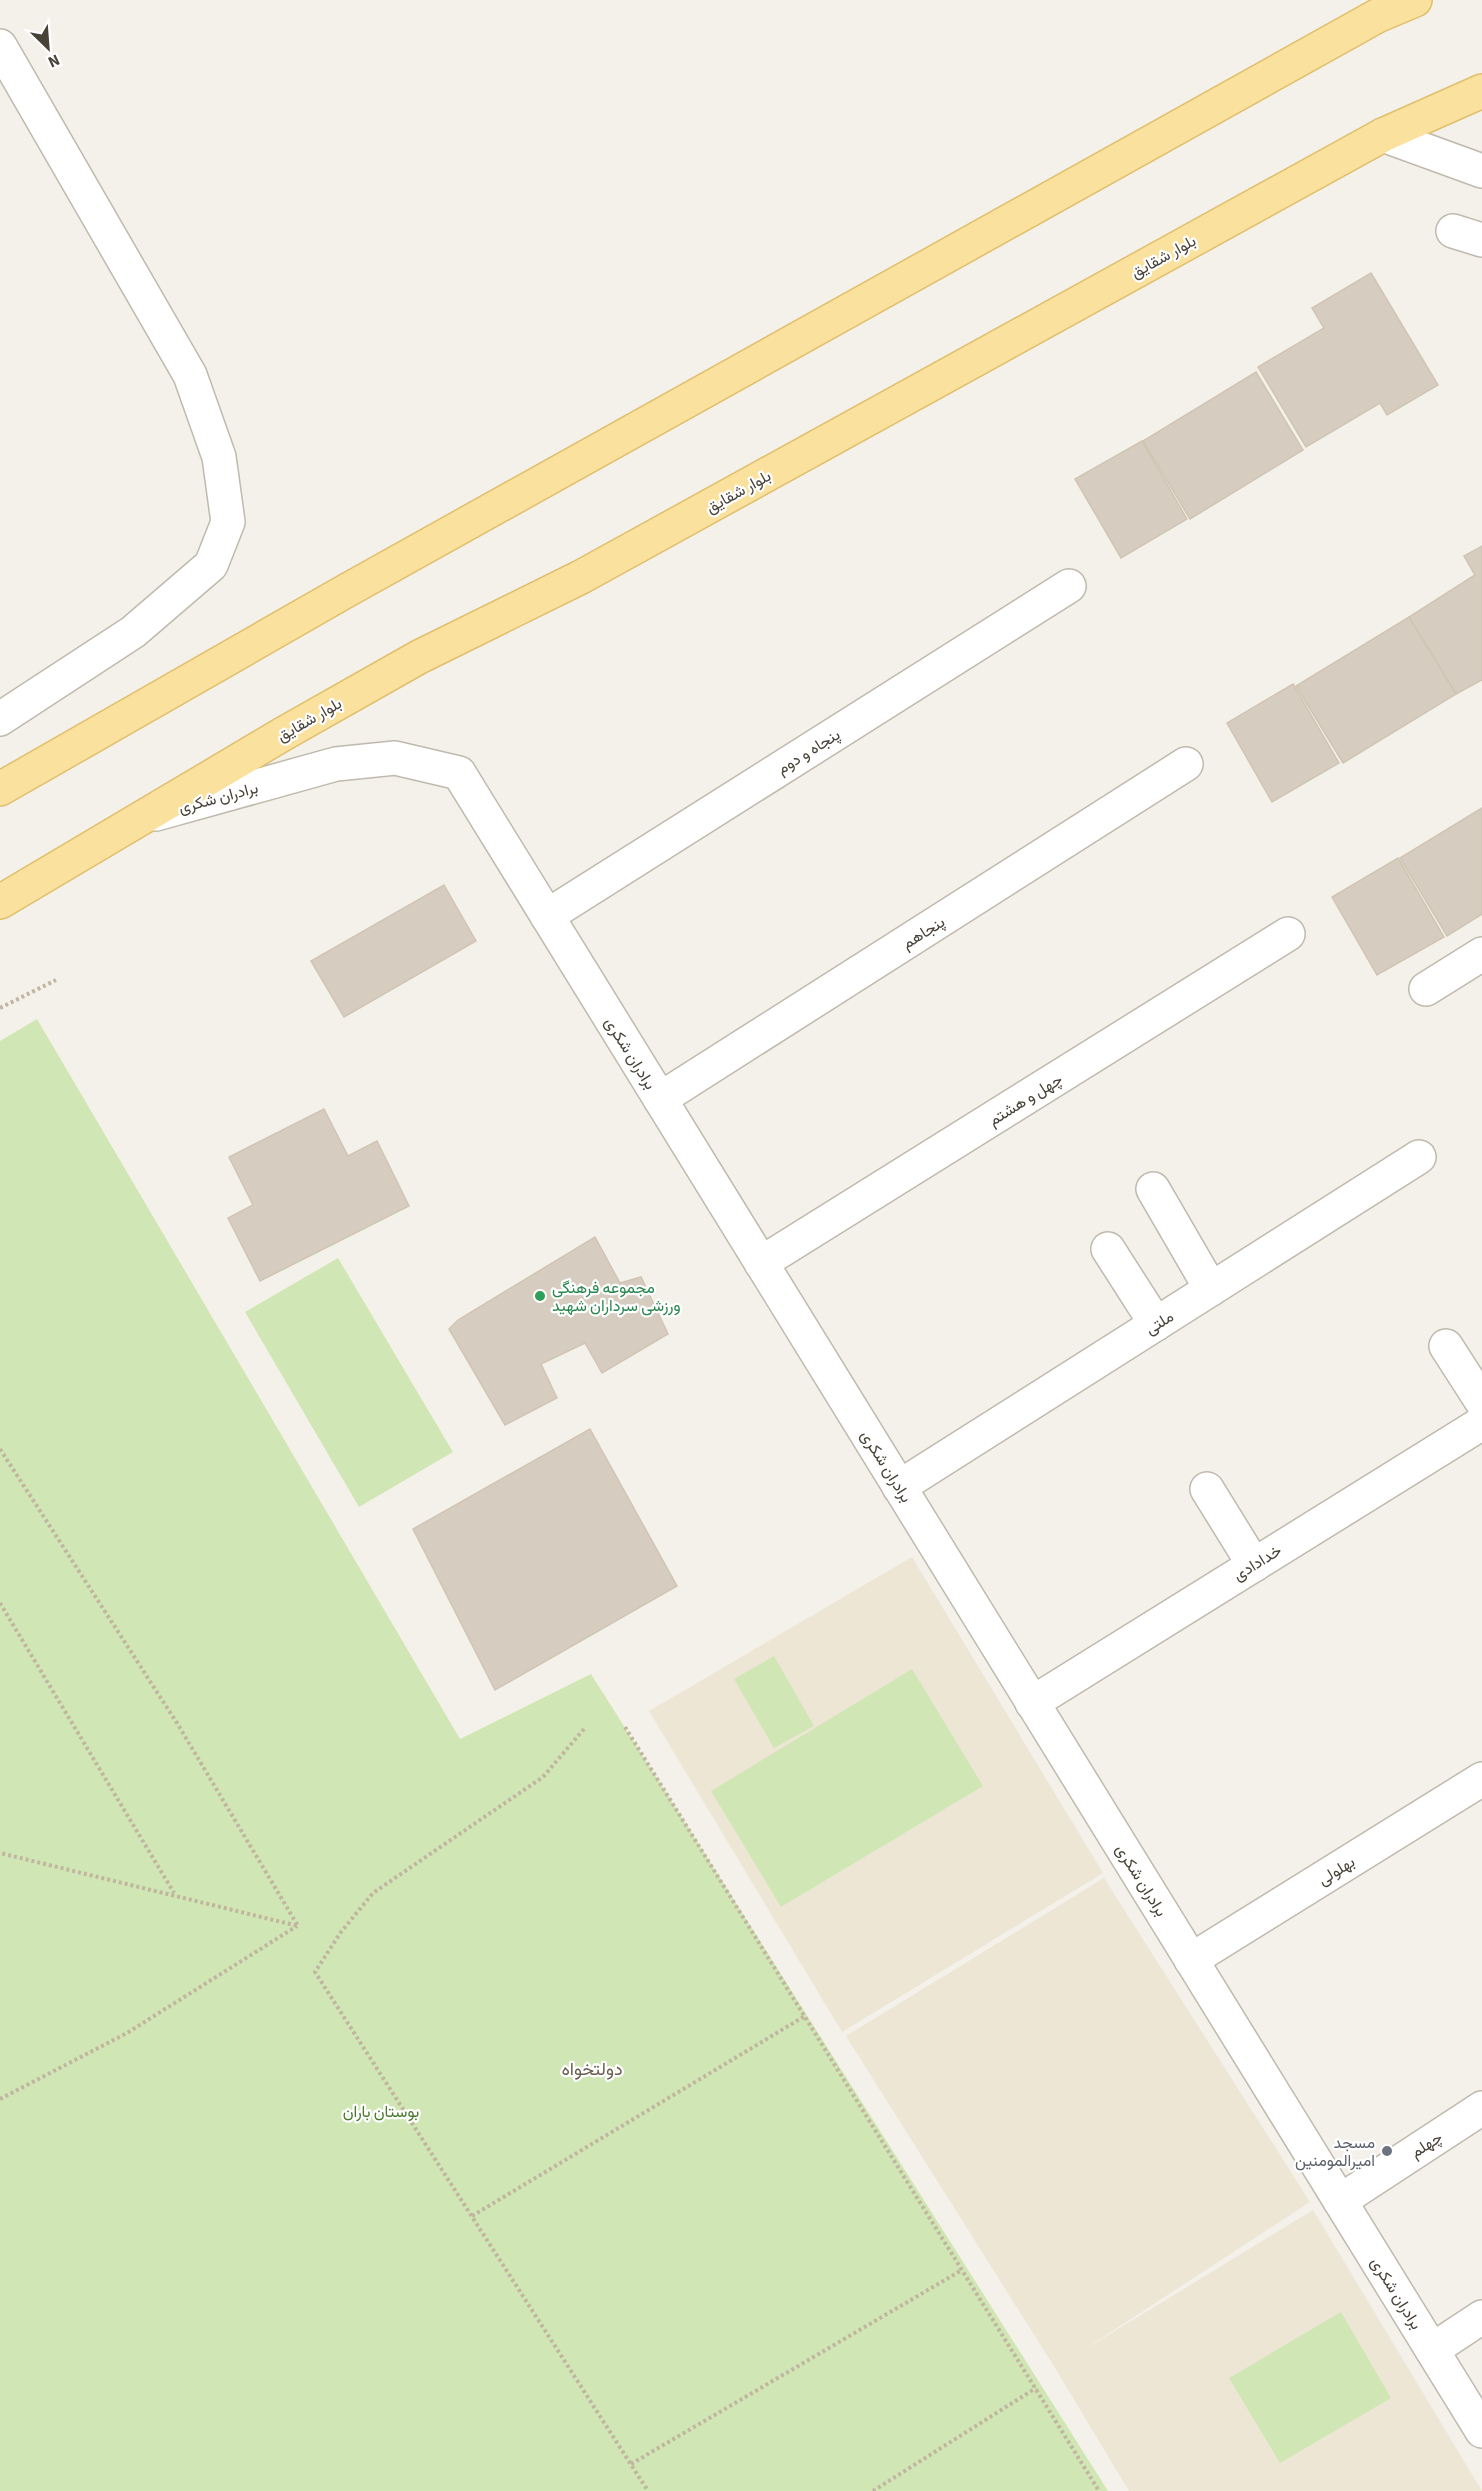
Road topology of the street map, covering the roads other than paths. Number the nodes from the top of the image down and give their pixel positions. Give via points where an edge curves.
1 (1415, 0) edge
2 (0, 46) edge
3 (1482, 91) edge
4 (1383, 135) junction
5 (1482, 171) edge
6 (1069, 586) dead end
7 (0, 719) edge
8 (1186, 764) dead end
9 (0, 789) edge
10 (149, 816) junction
11 (0, 902) edge
12 (547, 916) junction
13 (1288, 934) dead end
14 (1482, 954) edge
15 (1426, 989) dead end
16 (660, 1099) junction
17 (1419, 1157) dead end
18 (1153, 1189) dead end
19 (1108, 1249) dead end
20 (761, 1263) junction
21 (1211, 1289) junction
22 (1156, 1324) junction
23 (1446, 1347) dead end
24 (1482, 1402) edge
25 (1482, 1423) edge
26 (899, 1487) junction
27 (1207, 1489) dead end
28 (1254, 1564) junction
29 (1032, 1702) junction
30 (1482, 1779) edge
31 (1191, 1960) junction
32 (1482, 2108) edge
33 (1340, 2201) junction
34 (1482, 2317) edge
35 (1432, 2350) junction
36 (1482, 2431) edge

1 - 9 main road via 1377,16 334,598
2 - 7 street via 190,375 219,457 228,522 211,565 133,632
3 - 4 main road, بلوار شقایق
4 - 5 street
4 - 10 main road, بلوار شقایق via 581,577 419,657
6 - 12 street, پنجاه و دوم
8 - 16 street, پنجاهم
10 - 11 main road, بلوار شقایق
10 - 12 street, برادران شکری via 336,764 395,758 459,773
12 - 16 street, برادران شکری
13 - 20 street, چهل و هشتم
14 - 15 street
16 - 20 street, برادران شکری
17 - 21 street, ملتی
18 - 21 street
19 - 22 street
20 - 26 street, برادران شکری
21 - 22 street, ملتی
22 - 26 street, ملتی
23 - 24 street
25 - 28 street, خدادادی
26 - 29 street, برادران شکری
27 - 28 street
28 - 29 street, خدادادی
29 - 31 street, برادران شکری
30 - 31 street, بهلولی
31 - 33 street, برادران شکری
32 - 33 street, چهلم
33 - 35 street, برادران شکری
34 - 35 street
35 - 36 street, برادران شکری

